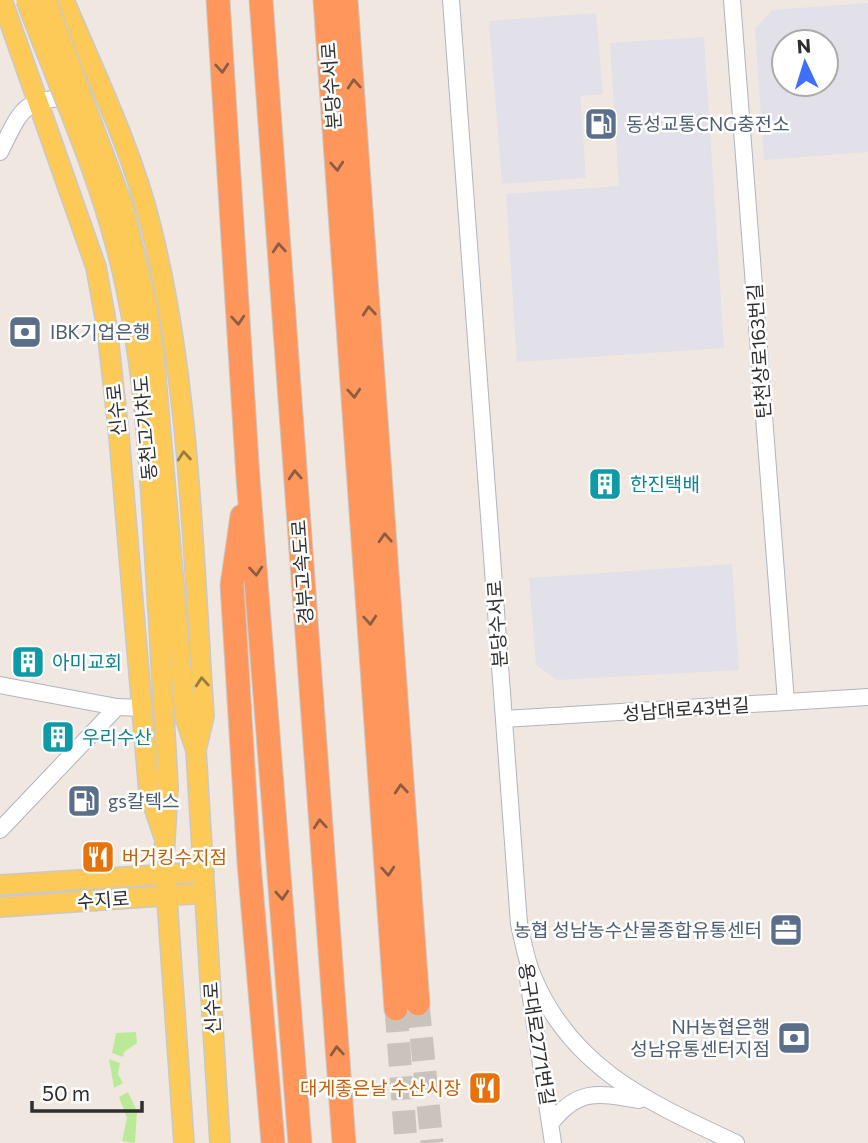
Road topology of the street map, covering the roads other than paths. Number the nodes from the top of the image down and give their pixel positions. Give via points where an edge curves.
1 (2, 0) edge
2 (26, 0) edge
3 (46, 0) edge
4 (64, 0) edge
5 (218, 0) edge
6 (261, 0) edge
7 (326, 0) edge
8 (346, 0) edge
9 (451, 0) edge
10 (732, 0) edge
11 (103, 94) junction
12 (38, 99) junction
13 (0, 152) edge
14 (248, 478) junction
15 (167, 609) junction
16 (0, 685) edge
17 (868, 697) edge
18 (786, 702) junction
19 (117, 708) junction
20 (142, 708) junction
21 (504, 719) junction
22 (196, 750) junction
23 (0, 830) edge
24 (163, 834) junction
25 (204, 872) junction
26 (166, 874) junction
27 (0, 885) edge
28 (205, 893) junction
29 (167, 896) junction
30 (0, 907) edge
31 (519, 924) junction
32 (645, 1101) junction
33 (551, 1123) junction
34 (184, 1143) edge
35 (220, 1143) edge
36 (273, 1143) edge
37 (300, 1143) edge
38 (344, 1143) edge
39 (554, 1143) edge
40 (736, 1143) edge

1 - 12 main road, 신수로
2 - 15 main road, 동천고가차도, bridge via 118,252 136,345
3 - 15 main road, 동천고가차도, bridge via 122,206 147,305 154,355
4 - 11 main road
5 -> 14 highway
38 -> 6 highway, 경부고속도로
7 -> 8 highway, 분당수서로 via 407,1007
9 - 21 street, 분당수서로
10 - 18 street, 탄천상로163번길
11 - 12 street
22 -> 11 main road via 204,716 169,308 150,224
12 - 13 street via 18,118
12 - 20 main road, 신수로 via 96,267 107,328
14 - 36 highway via 232,585
14 -> 37 highway
15 - 22 main road, 동천고가차도 via 185,717
15 - 24 main road, 동천고가차도 via 169,787
16 - 19 street
17 - 18 street, 성남대로43번길
18 - 21 street, 성남대로43번길
19 - 20 street
19 - 23 street
20 - 24 main road, 신수로 via 149,792
21 - 31 street, 분당수서로
22 - 25 main road, 동천고가차도
24 - 26 main road, 동천고가차도
25 - 26 main road, 수지로
25 - 28 main road, 신수로
26 - 27 main road, 수지로
26 - 29 main road, 신수로
28 - 29 main road, 수지로
28 - 35 main road, 신수로
29 - 30 main road, 수지로
29 - 34 main road, 신수로
31 - 32 street, 분당수서로 via 532,973 563,1029 609,1075
31 - 33 street, 용구대로2771번길
32 - 33 street via 598,1094 579,1097
32 - 40 street, 분당수서로
33 - 39 street, 용구대로2771번길

